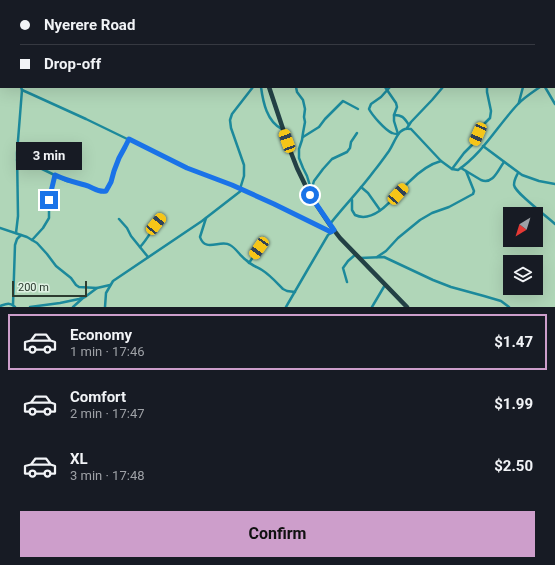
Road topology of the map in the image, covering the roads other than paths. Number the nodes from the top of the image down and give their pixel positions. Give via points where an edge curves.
1 (88, 0) edge
2 (100, 0) edge
3 (21, 88) edge
4 (252, 88) edge
5 (261, 88) edge
6 (268, 88) edge
7 (296, 88) edge
8 (386, 88) edge
9 (389, 88) edge
10 (442, 88) edge
11 (487, 88) edge
12 (523, 88) edge
13 (539, 88) edge
14 (546, 88) edge
15 (387, 91) junction
16 (519, 103) junction
17 (555, 104) edge
18 (358, 109) dead end
19 (394, 115) junction
20 (408, 127) junction
21 (282, 130) junction
22 (357, 133) dead end
23 (397, 136) junction
24 (303, 138) junction
25 (129, 139) junction
26 (483, 146) junction
27 (17, 160) junction
28 (441, 161) junction
29 (504, 162) junction
30 (460, 168) junction
31 (452, 169) junction
32 (466, 171) junction
33 (518, 173) junction
34 (55, 175) junction
35 (555, 184) edge
36 (361, 187) junction
37 (241, 189) junction
38 (311, 189) junction
39 (310, 195) junction
40 (351, 200) junction
41 (380, 210) junction
42 (161, 218) dead end
43 (206, 218) junction
44 (119, 219) dead end
45 (555, 224) edge
46 (330, 225) junction
47 (0, 228) edge
48 (332, 231) junction
49 (16, 233) junction
50 (21, 235) junction
51 (32, 240) junction
52 (264, 243) dead end
53 (140, 247) junction
54 (358, 256) junction
55 (148, 257) junction
56 (378, 257) junction
57 (249, 263) junction
58 (347, 282) dead end
59 (110, 284) junction
60 (385, 284) junction
61 (97, 288) junction
62 (295, 292) junction
63 (85, 297) junction
64 (0, 306) edge
65 (14, 306) edge
66 (30, 307) edge
67 (73, 307) edge
68 (106, 307) edge
69 (286, 307) edge
70 (372, 307) edge
71 (407, 307) edge
72 (509, 307) edge

1 - 2 street
3 - 25 street
3 - 27 street
4 - 37 street via 230,120 244,165
5 - 21 street via 271,120
6 - 21 main road
7 - 24 street via 305,106
8 - 15 street
9 - 15 street
10 - 20 street
11 - 31 street via 490,118
12 - 16 street
13 - 16 street
14 - 17 street
15 - 19 street via 396,104
15 - 23 street via 371,104 369,109
16 - 26 street
18 - 24 street via 343,101 319,127
19 - 20 street via 402,116
19 - 23 street
20 - 23 street
20 - 28 street
21 - 39 main road
22 - 38 street via 350,143 349,150 330,161 314,181
23 - 36 street
24 - 38 street via 299,158
25 - 34 street via 106,191 67,181
25 - 37 street via 187,168
26 - 29 street
26 - 30 street
27 - 34 street
27 - 49 street
28 - 31 street
28 - 41 street via 411,180
29 - 32 street via 488,181
29 - 33 street
30 - 31 street
30 - 32 street
32 - 56 street via 473,194 420,220
33 - 35 street via 534,180
33 - 45 street via 514,182 515,188
34 - 51 street via 49,200 49,218
36 - 40 street
36 - 41 street
37 - 43 street
37 - 48 street
38 - 39 street
39 - 46 main road
40 - 41 street via 353,212 359,217 366,217
40 - 46 street
42 - 53 street
43 - 55 street
43 - 57 street via 200,236 203,242 211,245 228,244
44 - 53 street
46 - 48 main road
47 - 49 street
48 - 54 main road
48 - 62 street
49 - 50 street
50 - 51 street
50 - 65 street via 15,245
51 - 61 street via 77,286
52 - 57 street
53 - 55 street
54 - 56 street
54 - 58 street via 348,261 343,268
54 - 60 main road
55 - 59 street
56 - 72 street via 384,257 451,287 484,296
57 - 62 street via 283,289
59 - 61 street
59 - 68 street via 106,293
60 - 70 street
60 - 71 main road
61 - 63 street
62 - 69 street
63 - 66 street
63 - 67 street
64 - 65 street

